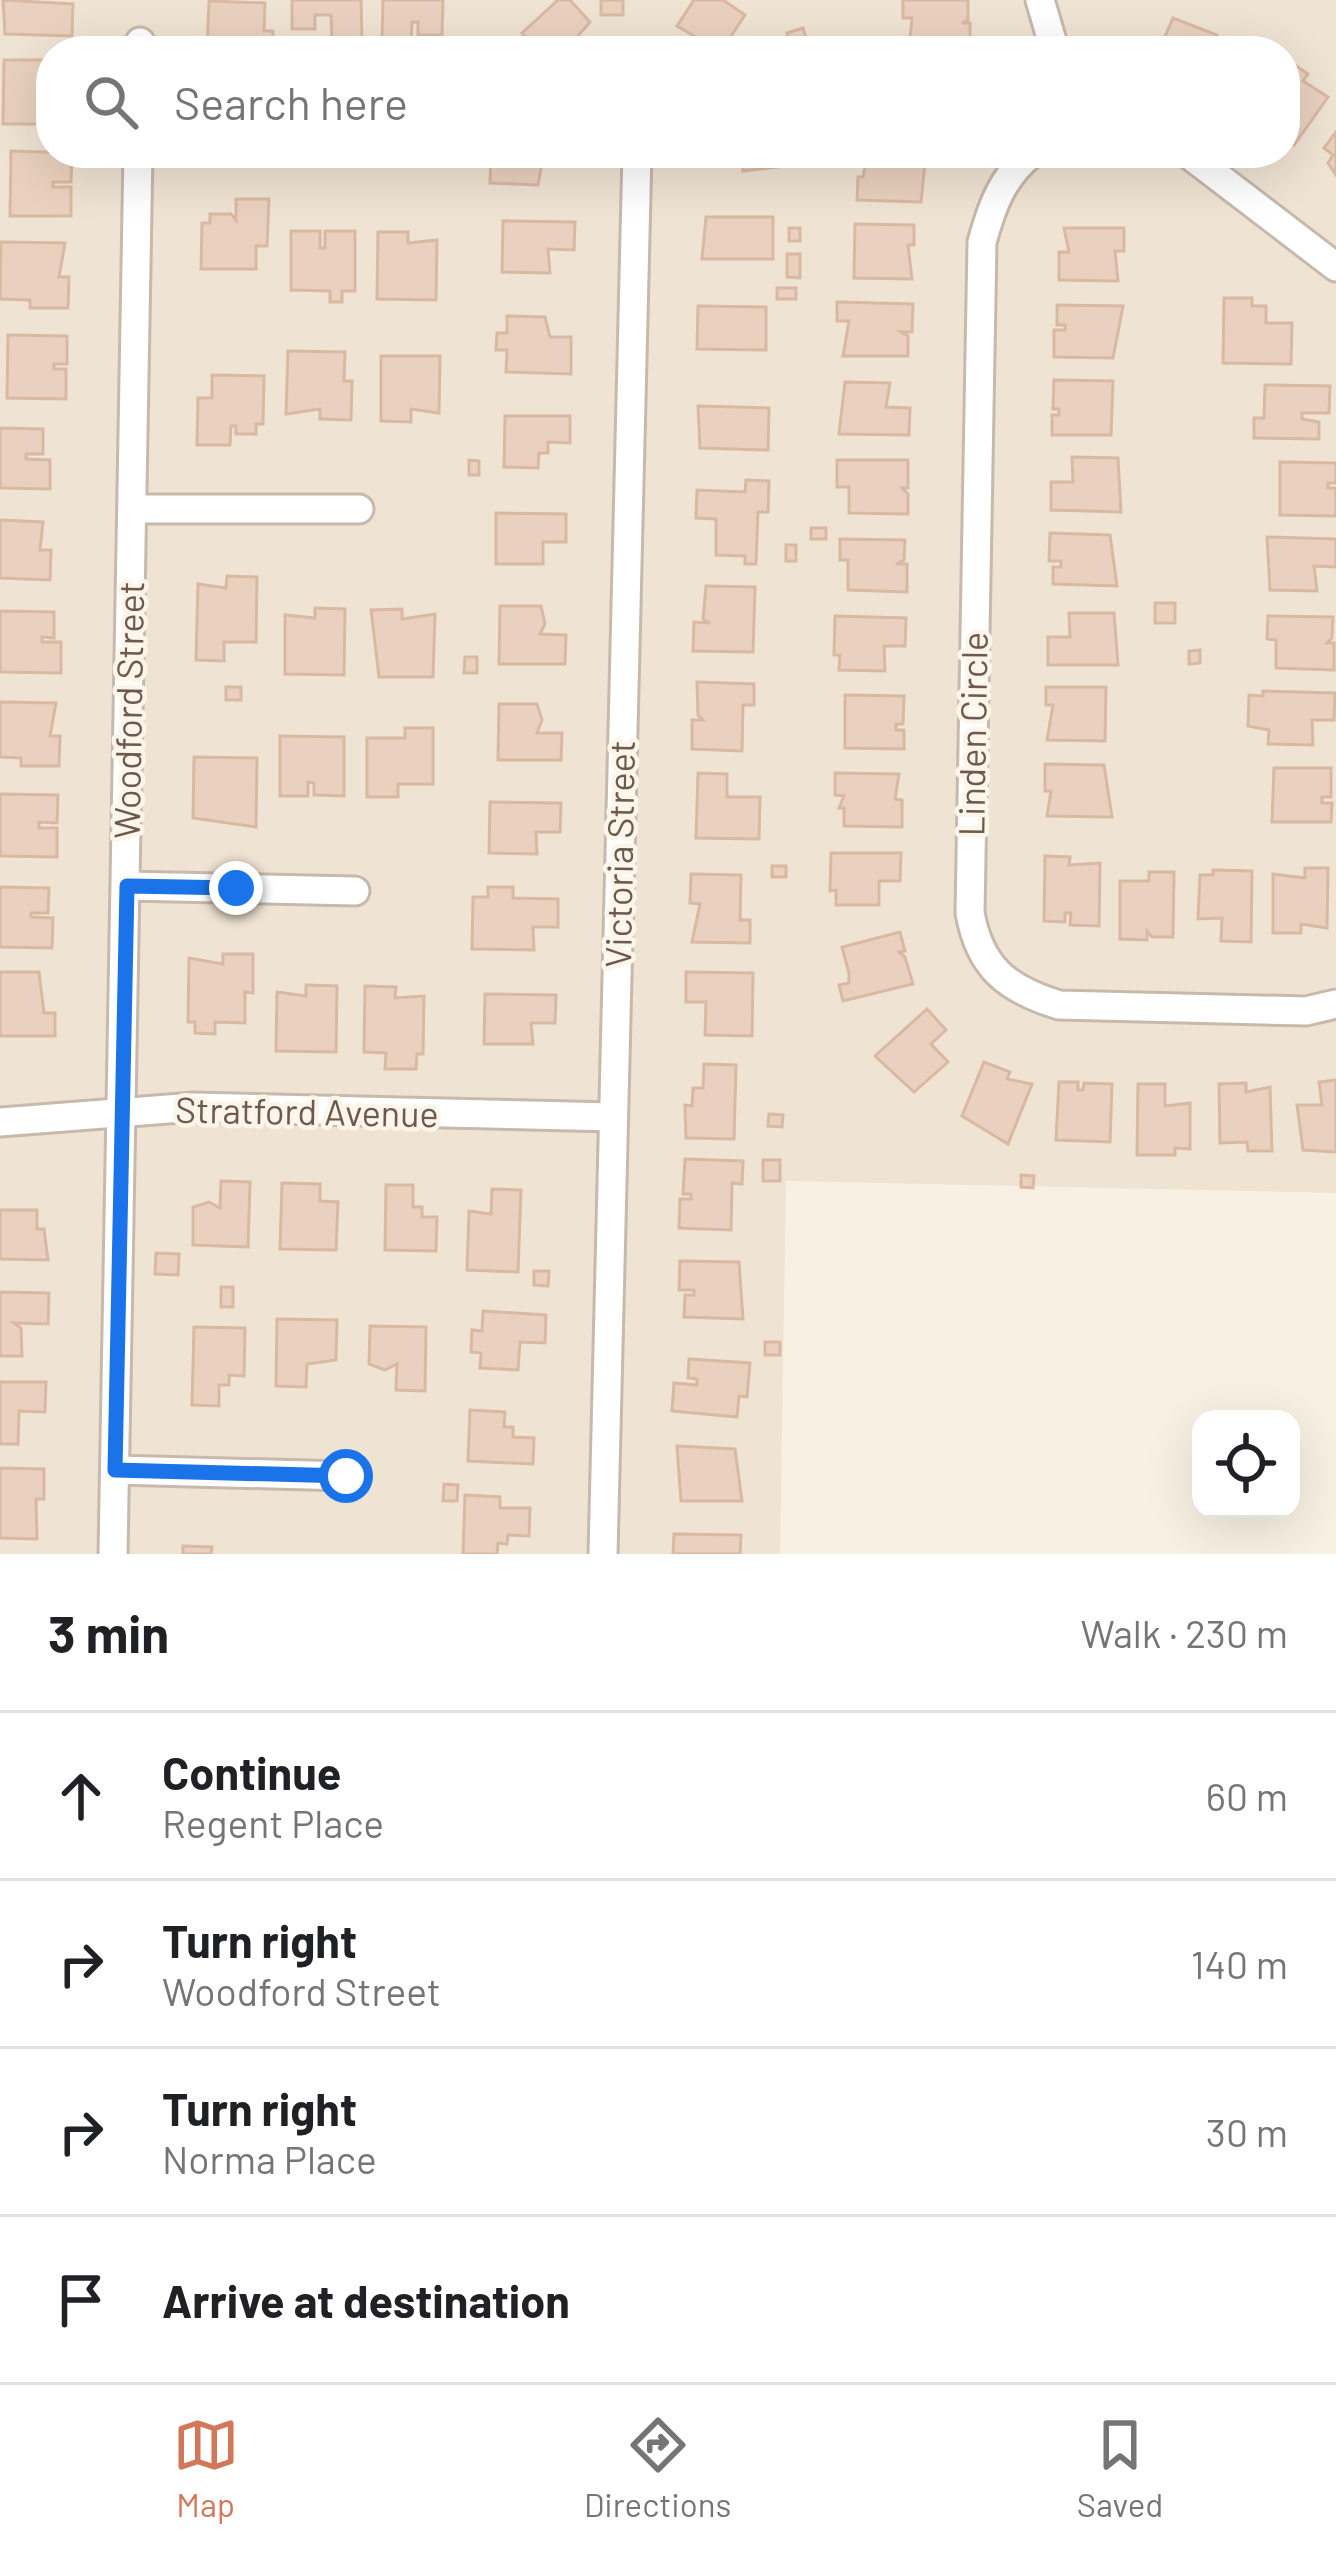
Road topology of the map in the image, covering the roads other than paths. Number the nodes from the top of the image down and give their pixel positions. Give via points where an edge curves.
1 (1040, 0) edge
2 (1050, 36) edge
3 (138, 168) edge
4 (637, 168) edge
5 (1013, 168) edge
6 (1207, 168) edge
7 (1336, 266) edge
8 (133, 509) junction
9 (359, 509) dead end
10 (127, 886) junction
11 (355, 891) dead end
12 (1336, 1004) edge
13 (123, 1114) junction
14 (614, 1117) junction
15 (0, 1122) edge
16 (115, 1470) junction
17 (346, 1476) dead end
18 (113, 1554) edge
19 (603, 1554) edge

1 - 2 street
3 - 8 street, Woodford Street
4 - 14 street, Victoria Street
5 - 12 street, Linden Circle via 982,242 970,914 976,946 995,975 1059,1005 1306,1011
6 - 7 street
8 - 9 street
8 - 10 street, Woodford Street
10 - 11 street
10 - 13 street, Woodford Street
13 - 14 street, Stratford Avenue via 194,1108
13 - 15 street, Stratford Avenue
13 - 16 street, Woodford Street
14 - 19 street, Victoria Street
16 - 17 street
16 - 18 street, Woodford Street

